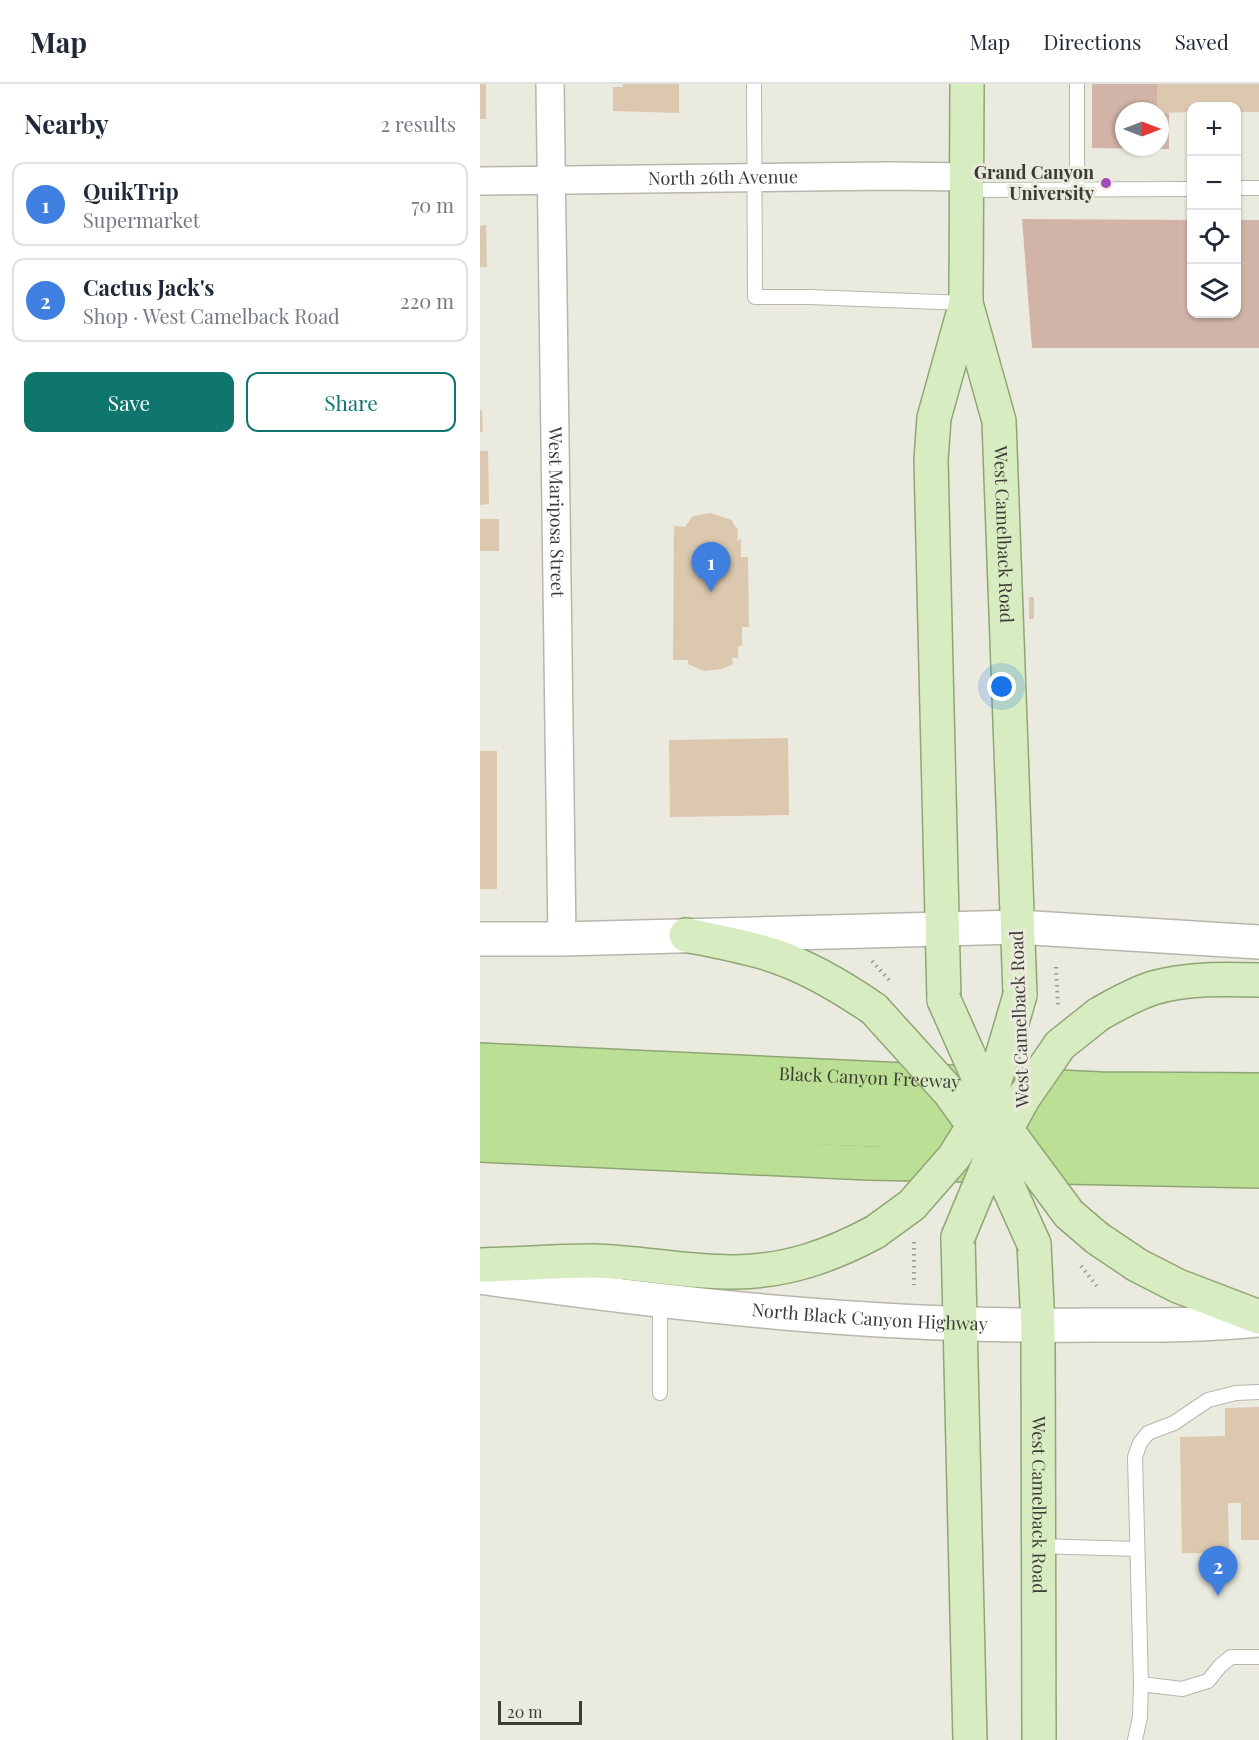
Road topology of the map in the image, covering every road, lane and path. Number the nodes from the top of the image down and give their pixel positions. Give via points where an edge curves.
1 (550, 84) edge
2 (754, 84) edge
3 (967, 84) edge
4 (1077, 84) edge
5 (756, 178) junction
6 (551, 181) junction
7 (480, 182) edge
8 (966, 183) junction
9 (1241, 188) edge
10 (1259, 188) edge
11 (1077, 189) junction
12 (1187, 189) edge
13 (966, 303) junction
14 (1017, 927) junction
15 (943, 929) junction
16 (686, 936) junction
17 (480, 939) edge
18 (561, 939) junction
19 (1259, 942) edge
20 (1056, 967) dead end
21 (1259, 980) edge
22 (1020, 995) junction
23 (944, 1000) junction
24 (1058, 1011) dead end
25 (480, 1060) edge
26 (1259, 1090) edge
27 (480, 1092) edge
28 (950, 1094) junction
29 (1024, 1097) junction
30 (981, 1114) junction
31 (1259, 1114) edge
32 (480, 1115) edge
33 (999, 1141) junction
34 (1259, 1142) edge
35 (480, 1145) edge
36 (1026, 1156) junction
37 (954, 1157) junction
38 (1259, 1171) edge
39 (914, 1235) dead end
40 (958, 1237) junction
41 (1034, 1244) junction
42 (480, 1265) edge
43 (480, 1277) edge
44 (915, 1285) dead end
45 (660, 1301) junction
46 (1259, 1318) edge
47 (961, 1325) junction
48 (1038, 1326) junction
49 (1259, 1392) edge
50 (660, 1393) dead end
51 (1038, 1546) junction
52 (1137, 1549) junction
53 (1259, 1657) edge
54 (1141, 1684) junction
55 (970, 1740) edge
56 (1039, 1740) edge
57 (1135, 1740) edge

1 - 6 street, West Mariposa Street
2 - 5 lane
3 - 8 main road, West Camelback Road
4 - 11 lane
5 - 6 street, North 26th Avenue
5 - 8 street, North 26th Avenue
5 - 13 lane via 755,297
6 - 7 street, North 26th Avenue
6 - 18 street, West Mariposa Street
8 - 11 lane
8 - 13 main road, West Camelback Road
9 - 10 lane
11 - 12 lane
13 - 14 main road, West Camelback Road via 999,421
13 - 15 main road, West Camelback Road via 934,418 931,460
14 - 15 main road
14 - 19 main road
14 - 22 main road, West Camelback Road
15 - 16 main road
15 - 23 main road, West Camelback Road
16 - 18 main road
16 - 28 main road, bridge via 772,955 846,989 874,1009
17 - 18 main road
20 - 24 path
21 - 29 main road, bridge via 1191,981 1155,988 1127,999 1099,1014 1060,1045
22 - 29 main road, West Camelback Road, bridge
22 - 30 main road, bridge
23 - 28 main road, West Camelback Road, bridge
23 - 30 main road, bridge
25 - 26 highway, Black Canyon Freeway via 1088,1088
27 - 31 highway via 887,1107
28 - 30 main road, bridge
28 - 37 main road, West Camelback Road, bridge
29 - 33 main road, bridge
29 - 36 main road, West Camelback Road, bridge
30 - 33 main road, bridge
30 - 37 main road, bridge
32 - 34 highway
33 - 36 main road, bridge
33 - 40 main road, bridge
33 - 41 main road, bridge
35 - 38 highway via 868,1163
36 - 41 main road, West Camelback Road, bridge
36 - 46 main road, bridge via 1069,1214 1098,1238 1137,1265 1178,1286
37 - 40 main road, West Camelback Road, bridge
37 - 42 main road, bridge via 912,1205 874,1232 814,1260 736,1272 595,1261
39 - 44 path
40 - 47 main road, West Camelback Road
41 - 48 main road, West Camelback Road
43 - 45 main road, North Black Canyon Highway
45 - 47 main road, North Black Canyon Highway via 805,1316
45 - 50 lane
46 - 48 main road, North Black Canyon Highway via 1224,1324
47 - 48 main road, North Black Canyon Highway
47 - 55 main road, West Camelback Road
48 - 51 main road, West Camelback Road
49 - 52 lane via 1209,1400 1174,1423 1148,1433 1140,1443 1135,1457
51 - 52 lane
51 - 56 main road, West Camelback Road
52 - 54 lane
53 - 54 lane via 1231,1657 1209,1681 1182,1689
54 - 57 lane

